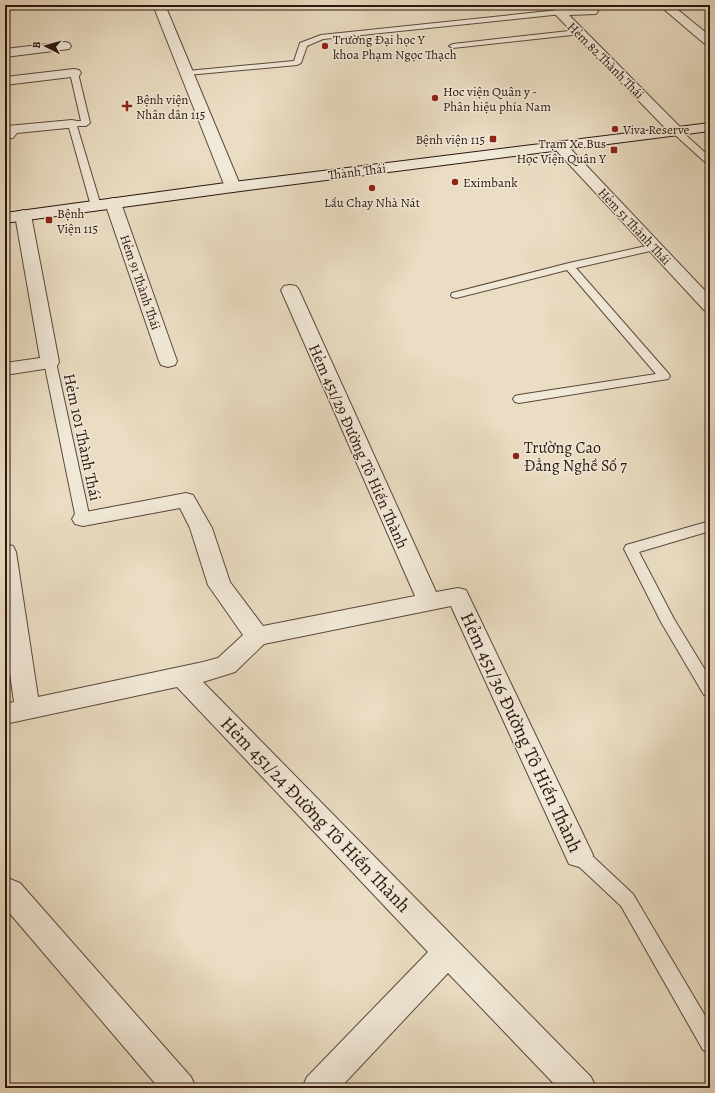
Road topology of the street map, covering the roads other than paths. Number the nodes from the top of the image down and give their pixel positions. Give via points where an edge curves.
1 (160, 5) edge
2 (534, 5) edge
3 (664, 5) edge
4 (592, 10) dead end
5 (559, 12) junction
6 (542, 14) junction
7 (578, 32) junction
8 (710, 42) edge
9 (65, 46) dead end
10 (453, 46) dead end
11 (5, 53) edge
12 (74, 73) joint
13 (187, 73) junction
14 (5, 81) edge
15 (72, 124) junction
16 (710, 127) edge
17 (676, 131) junction
18 (5, 135) edge
19 (560, 146) junction
20 (710, 162) edge
21 (233, 187) junction
22 (113, 203) junction
23 (96, 206) junction
24 (23, 216) junction
25 (5, 218) edge
26 (655, 247) junction
27 (569, 266) junction
28 (290, 290) dead end
29 (456, 295) dead end
30 (710, 306) edge
31 (168, 361) dead end
32 (50, 362) junction
33 (5, 370) edge
34 (519, 399) dead end
35 (83, 519) joint
36 (710, 526) edge
37 (5, 552) edge
38 (429, 602) junction
39 (257, 636) junction
40 (183, 677) junction
41 (710, 691) edge
42 (16, 712) edge
43 (579, 855) joint
44 (5, 896) edge
45 (448, 951) junction
46 (710, 1042) edge
47 (180, 1088) edge
48 (318, 1088) edge
49 (580, 1088) edge

1 - 13 street
2 - 6 lane
3 - 8 street
4 - 5 street, Hẻm 82 Thành Thái
5 - 6 lane
5 - 7 street, Hẻm 82 Thành Thái
6 - 13 lane via 321,37 302,45 297,63
7 - 10 lane
7 - 17 street, Hẻm 82 Thành Thái
9 - 11 street
12 - 14 street
12 - 15 lane via 86,123
13 - 21 street
15 - 18 street via 12,129
15 - 23 lane
16 - 17 street, Thành Thái
17 - 19 street, Thành Thái
17 - 20 lane
19 - 21 street, Thành Thái
19 - 26 street, Hẻm 51 Thành Thái
21 - 22 street, Thành Thái
22 - 23 street, Thành Thái
22 - 31 street, Hẻm 91 Thành Thái
23 - 24 street, Thành Thái
24 - 25 street, Thành Thái
24 - 32 street
26 - 27 lane
26 - 30 street, Hẻm 51 Thành Thái
27 - 29 lane
27 - 34 lane via 664,376
28 - 38 street, Hẻm 451/29 Đường Tô Hiến Thành
32 - 33 street
32 - 35 lane, Hẻm 101 Thành Thái
35 - 39 street via 186,500 201,528 219,585
36 - 41 lane via 630,549 668,622
37 - 42 street
38 - 39 street
38 - 43 street, Hẻm 451/36 Đường Tô Hiến Thành via 458,596
39 - 40 street via 226,665
40 - 42 street
40 - 45 street, Hẻm 451/24 Đường Tô Hiến Thành
43 - 46 lane, Hẻm 451/36 Đường Tô Hiến Thành via 626,900
44 - 47 street via 10,892
45 - 48 street
45 - 49 street, Hẻm 451/24 Đường Tô Hiến Thành

